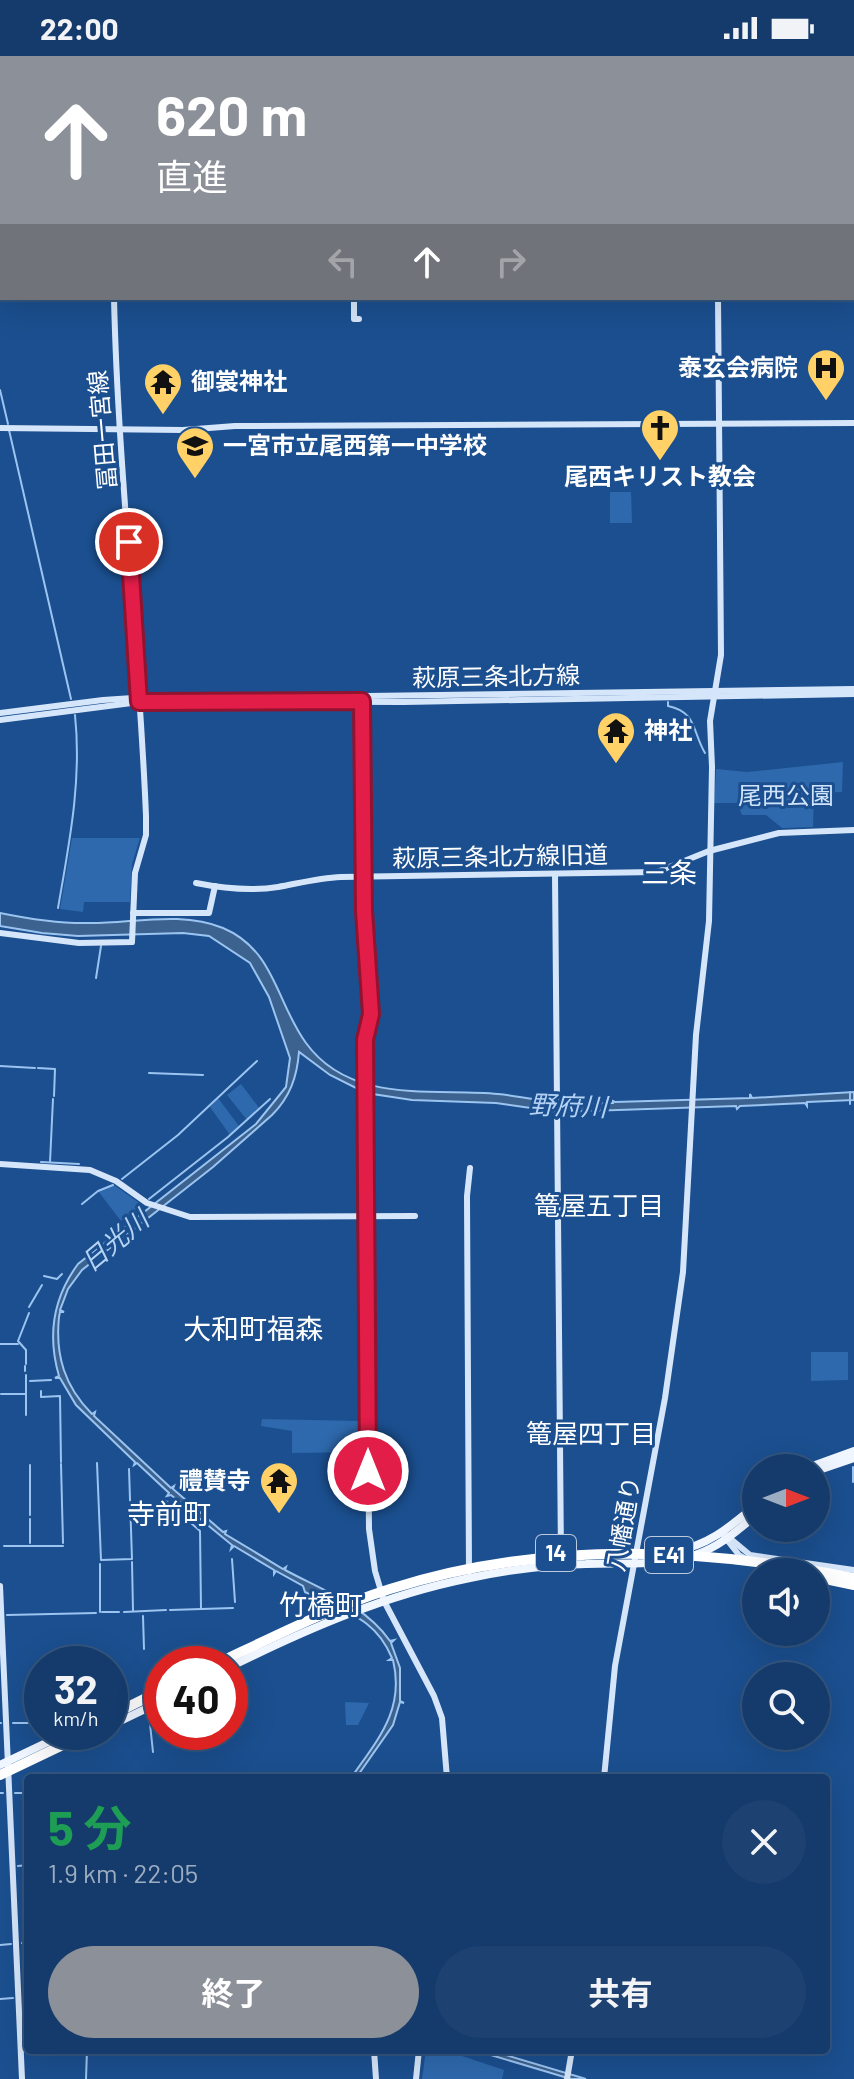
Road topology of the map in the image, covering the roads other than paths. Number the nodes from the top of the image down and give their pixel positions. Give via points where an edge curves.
1 (114, 300) edge
2 (354, 300) edge
3 (718, 300) edge
4 (359, 319) dead end
5 (719, 422) junction
6 (854, 423) edge
7 (6, 428) edge
8 (121, 429) junction
9 (854, 692) edge
10 (715, 694) junction
11 (362, 698) junction
12 (139, 700) junction
13 (0, 713) edge
14 (0, 720) edge
15 (854, 830) edge
16 (709, 851) junction
17 (555, 874) junction
18 (364, 876) junction
19 (196, 883) dead end
20 (215, 886) junction
21 (133, 913) junction
22 (0, 933) edge
23 (0, 1164) edge
24 (470, 1168) dead end
25 (366, 1216) junction
26 (415, 1216) dead end
27 (854, 1451) edge
28 (854, 1458) edge
29 (830, 1460) edge
30 (830, 1466) edge
31 (742, 1519) edge
32 (742, 1525) edge
33 (726, 1536) junction
34 (637, 1550) junction
35 (560, 1552) junction
36 (635, 1563) junction
37 (469, 1565) junction
38 (561, 1565) junction
39 (742, 1567) edge
40 (854, 1575) edge
41 (470, 1578) junction
42 (830, 1580) edge
43 (854, 1585) edge
44 (0, 1586) edge
45 (380, 1589) junction
46 (384, 1601) junction
47 (248, 1646) edge
48 (248, 1649) edge
49 (248, 1658) edge
50 (248, 1658) edge
51 (39, 1750) edge
52 (43, 1750) edge
53 (50, 1750) edge
54 (54, 1750) edge
55 (3, 1771) edge
56 (447, 1774) edge
57 (604, 1774) edge
58 (374, 2054) edge
59 (419, 2054) edge
60 (571, 2054) edge
61 (22, 2079) edge
62 (376, 2079) edge
63 (416, 2079) edge
64 (567, 2079) edge

1 - 8 street, 冨田一宮線
2 - 4 street via 354,319
3 - 5 street, 八幡通り
5 - 6 street
5 - 8 street
5 - 10 street, 八幡通り via 722,641
7 - 8 street
8 - 12 street, 冨田一宮線
9 - 10 street, 萩原三条北方線
10 - 11 street, 萩原三条北方線
10 - 16 street, 八幡通り
11 - 12 street, 萩原三条北方線
11 - 18 street
12 - 13 street
12 - 14 street
12 - 21 street, 冨田一宮線 via 146,835 135,869
15 - 16 street, 萩原三条北方線旧道 via 782,833
16 - 17 street, 萩原三条北方線旧道 via 657,872
16 - 34 street, 八幡通り via 709,921 681,1295
17 - 18 street, 萩原三条北方線旧道
17 - 35 street
18 - 20 street, 萩原三条北方線旧道 via 276,887
18 - 25 street via 371,1014 365,1040
19 - 20 street, 萩原三条北方線旧道
20 - 21 street via 209,913
21 - 22 street via 132,942 79,943
23 - 25 street via 90,1170 166,1211 205,1217
24 - 37 street
25 - 26 street
25 - 45 street via 368,1515
27 - 29 main road
28 - 30 main road
31 - 33 main road, 14
32 - 33 main road, 14
33 - 34 main road, 14 via 683,1550
33 - 36 main road, 14 via 701,1553
33 - 40 street via 750,1555
34 - 35 main road, 14
34 - 36 street, 八幡通り
35 - 37 main road, 14
35 - 38 street
36 - 38 main road, 14
36 - 57 street, 八幡通り via 615,1666
37 - 41 street
37 - 45 main road, 14
38 - 41 main road, 14
39 - 49 highway, E41, bridge via 617,1560 505,1568 356,1607
40 - 48 highway, E41, bridge via 662,1554 514,1561 369,1596
41 - 46 main road, 14
42 - 43 highway
44 - 55 street
45 - 46 street
45 - 47 main road, 14, bridge
46 - 50 main road, 14
46 - 56 street via 442,1718
51 - 55 main road
52 - 55 highway, bridge
53 - 55 highway, bridge
54 - 55 main road
55 - 61 street
58 - 62 street
59 - 63 street
60 - 64 street

